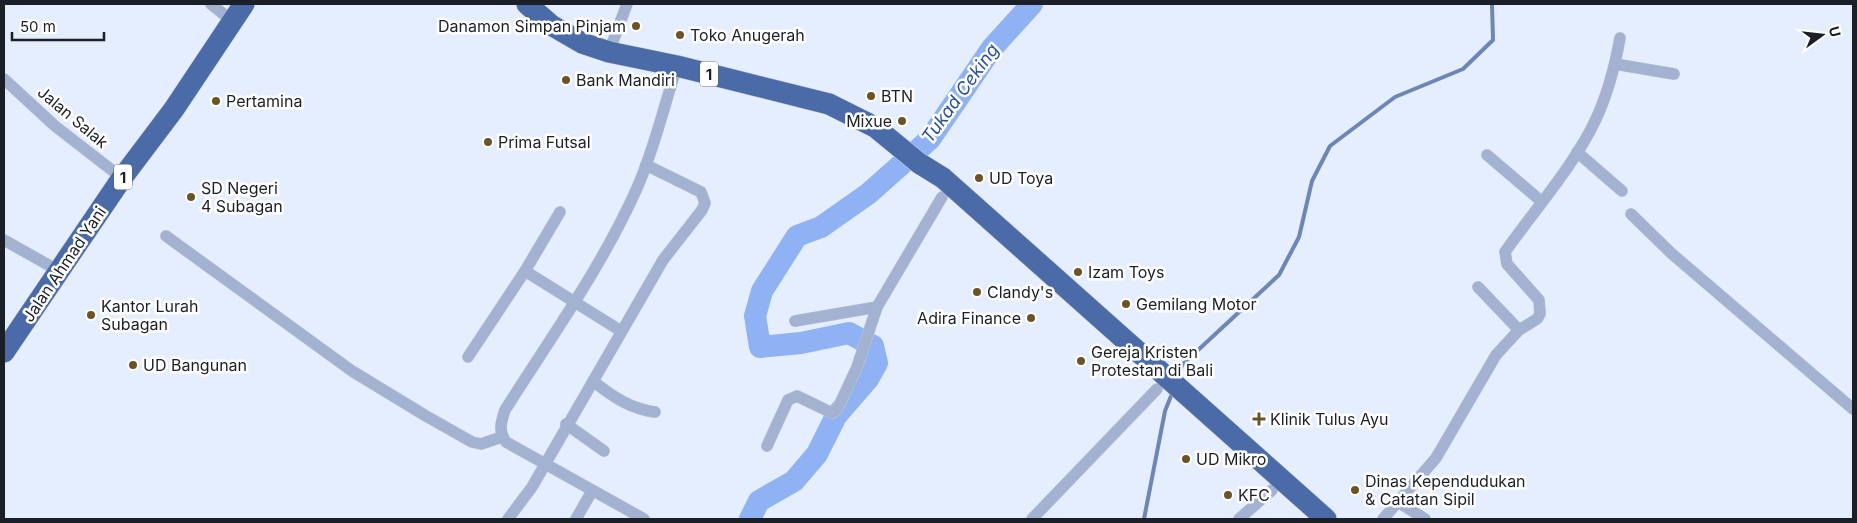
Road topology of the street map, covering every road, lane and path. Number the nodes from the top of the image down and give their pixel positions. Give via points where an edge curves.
1 (211, 4) edge
2 (244, 4) edge
3 (526, 4) edge
4 (627, 4) edge
5 (232, 21) junction
6 (1620, 38) dead end
7 (609, 52) junction
8 (1615, 64) junction
9 (677, 66) junction
10 (1674, 74) dead end
11 (4, 79) edge
12 (1577, 152) junction
13 (1487, 155) dead end
14 (920, 164) dead end
15 (646, 165) junction
16 (122, 178) junction
17 (1622, 192) dead end
18 (942, 197) junction
19 (1541, 201) junction
20 (560, 212) dead end
21 (1631, 214) dead end
22 (166, 236) dead end
23 (4, 240) edge
24 (59, 271) junction
25 (525, 271) junction
26 (1478, 287) dead end
27 (574, 302) junction
28 (876, 307) junction
29 (795, 321) dead end
30 (1519, 330) junction
31 (621, 331) junction
32 (4, 352) edge
33 (468, 357) dead end
34 (594, 381) junction
35 (1162, 387) junction
36 (1189, 408) junction
37 (1853, 409) edge
38 (656, 412) dead end
39 (566, 424) junction
40 (502, 437) junction
41 (767, 446) dead end
42 (604, 451) dead end
43 (545, 464) junction
44 (1272, 490) junction
45 (592, 491) junction
46 (1398, 502) junction
47 (641, 518) edge
48 (508, 519) edge
49 (576, 519) edge
50 (1032, 519) edge
51 (1239, 519) edge
52 (1306, 519) edge
53 (1326, 519) edge
54 (1383, 519) edge
55 (1425, 519) edge

1 - 5 street
2 - 5 highway, Jalan Ahmad Yani / 1
3 - 7 highway, 1 via 567,36
4 - 7 street
5 - 16 highway, Jalan Ahmad Yani / 1 via 174,109
6 - 8 street
7 - 9 highway, 1
8 - 10 street
8 - 12 street via 1596,120
9 - 14 highway, 1 via 829,104 861,118
9 - 15 street
11 - 16 street, Jalan Salak via 55,126
12 - 17 street
12 - 19 street
13 - 19 street
15 - 27 street via 628,206
15 - 31 street via 702,192 704,203 702,210 662,260
16 - 24 highway, Jalan Ahmad Yani / 1
18 - 28 street
18 - 35 highway
18 - 35 highway via 922,165 942,178
19 - 30 street via 1505,252 1507,264 1536,294 1541,307 1537,318
20 - 25 street
21 - 37 street
22 - 40 street via 352,371 472,442 481,444
23 - 24 street
24 - 32 highway, Jalan Ahmad Yani / 1
25 - 27 street
25 - 33 street
26 - 30 street
27 - 31 street
27 - 40 street via 506,410 500,427
28 - 29 street
28 - 41 street via 841,404 832,413 797,396 788,400
30 - 46 street via 1496,354 1436,458
31 - 34 street
34 - 38 street via 632,407
34 - 39 street
35 - 36 highway
35 - 50 street
36 - 44 highway
36 - 53 highway
39 - 42 street
39 - 43 street
40 - 43 street
43 - 45 street
43 - 48 street
44 - 51 street
44 - 52 highway
45 - 47 street
45 - 49 street
46 - 54 street
46 - 55 street

